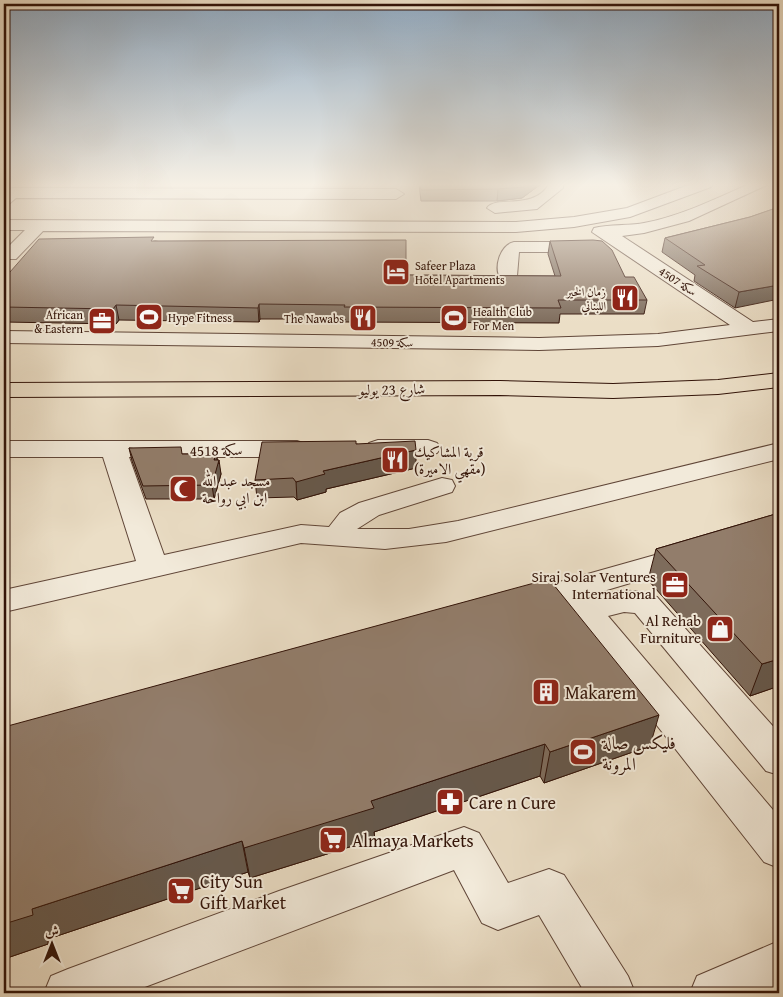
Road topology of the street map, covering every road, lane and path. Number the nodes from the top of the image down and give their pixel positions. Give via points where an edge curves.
1 (33, 231) edge
2 (59, 231) edge
3 (196, 231) edge
4 (321, 231) edge
5 (434, 231) edge
6 (644, 231) edge
7 (615, 242) junction
8 (318, 245) edge
9 (11, 248) edge
10 (635, 270) dead end
11 (508, 276) edge
12 (779, 325) edge
13 (750, 329) junction
14 (4, 337) edge
15 (776, 373) edge
16 (4, 377) edge
17 (4, 390) edge
18 (350, 448) edge
19 (428, 448) dead end
20 (4, 449) edge
21 (320, 449) edge
22 (114, 451) junction
23 (779, 451) edge
24 (442, 486) dead end
25 (337, 536) junction
26 (712, 548) edge
27 (153, 567) junction
28 (4, 601) edge
29 (577, 601) junction
30 (496, 611) edge
31 (779, 759) edge
32 (779, 848) edge
33 (779, 964) edge
34 (68, 993) edge
35 (611, 993) edge
36 (714, 993) edge

1 - 9 street
2 - 3 street
4 - 8 street
5 - 7 street
6 - 7 street
7 - 10 street
7 - 11 street via 514,247 509,252
7 - 13 street, سكة 4507
12 - 13 street, سكة 4509
13 - 14 street, سكة 4509 via 658,340 539,344
15 - 16 main road, شارع 23 يوليو via 573,378
15 - 17 main road, شارع 23 يوليو via 718,388 613,391 500,388
18 - 19 street
20 - 22 street, سكة 4518
21 - 22 street, سكة 4518
22 - 27 street
23 - 25 street via 417,538
24 - 25 street via 369,509 350,520
25 - 27 street via 302,534
26 - 29 street
27 - 28 street
29 - 30 street
29 - 31 street via 637,600 646,605
29 - 32 street
33 - 36 street
34 - 35 street via 279,913 464,848 498,908 549,890

